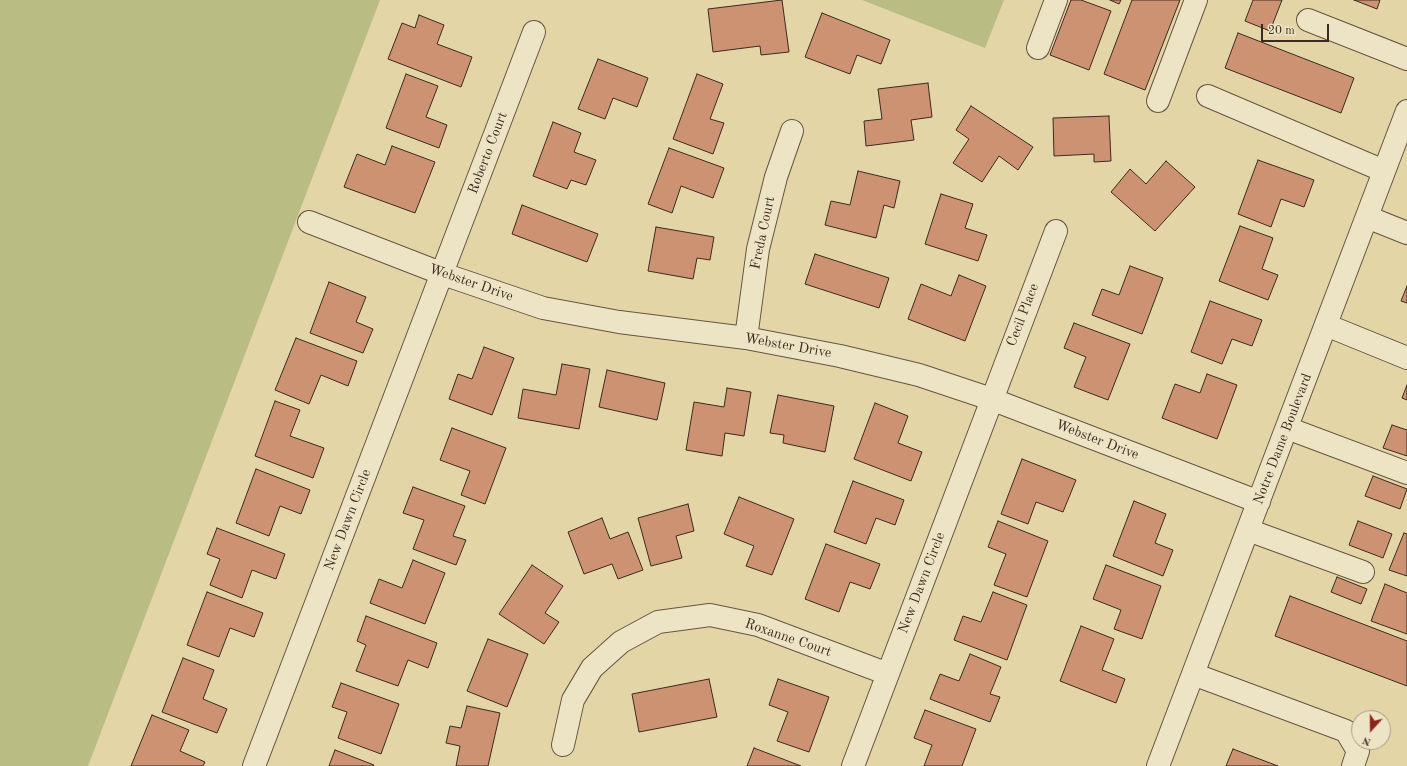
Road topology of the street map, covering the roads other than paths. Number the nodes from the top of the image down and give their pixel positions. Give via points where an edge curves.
1 (1056, 0) edge
2 (1196, 0) edge
3 (1308, 20) dead end
4 (534, 32) dead end
5 (1038, 48) dead end
6 (1407, 59) edge
7 (1208, 96) dead end
8 (1158, 101) dead end
9 (1407, 111) edge
10 (792, 131) dead end
11 (1384, 171) junction
12 (1367, 217) junction
13 (309, 222) dead end
14 (1056, 231) dead end
15 (1407, 233) edge
16 (443, 274) junction
17 (1326, 325) junction
18 (746, 338) junction
19 (1407, 358) edge
20 (991, 400) junction
21 (1286, 428) junction
22 (1407, 473) edge
23 (1259, 502) junction
24 (1248, 530) junction
25 (1363, 572) dead end
26 (888, 674) junction
27 (1193, 674) junction
28 (563, 745) dead end
29 (254, 766) edge
30 (853, 766) edge
31 (1158, 766) edge
32 (1353, 766) edge

1 - 5 street
2 - 8 street
3 - 6 street
4 - 16 street, Roberto Court
7 - 11 street
9 - 11 street, Notre Dame Boulevard
10 - 18 street, Freda Court via 776,178 758,249
11 - 12 street, Notre Dame Boulevard
12 - 15 street
12 - 17 street, Notre Dame Boulevard
13 - 16 street, Webster Drive
14 - 20 street, Cecil Place
16 - 18 street, Webster Drive via 543,308 620,322
16 - 29 street, New Dawn Circle
17 - 19 street
17 - 21 street, Notre Dame Boulevard
18 - 20 street, Webster Drive via 840,356 919,375
20 - 23 street, Webster Drive
20 - 26 street, New Dawn Circle
21 - 22 street
21 - 23 street, Notre Dame Boulevard
23 - 24 street, Notre Dame Boulevard
24 - 25 street
24 - 27 street, Notre Dame Boulevard
26 - 28 street, Roxanne Court via 758,625 710,615 658,622 621,642 592,668 573,700
26 - 30 street, New Dawn Circle
27 - 31 street, Notre Dame Boulevard
27 - 32 street via 1346,731 1358,751

